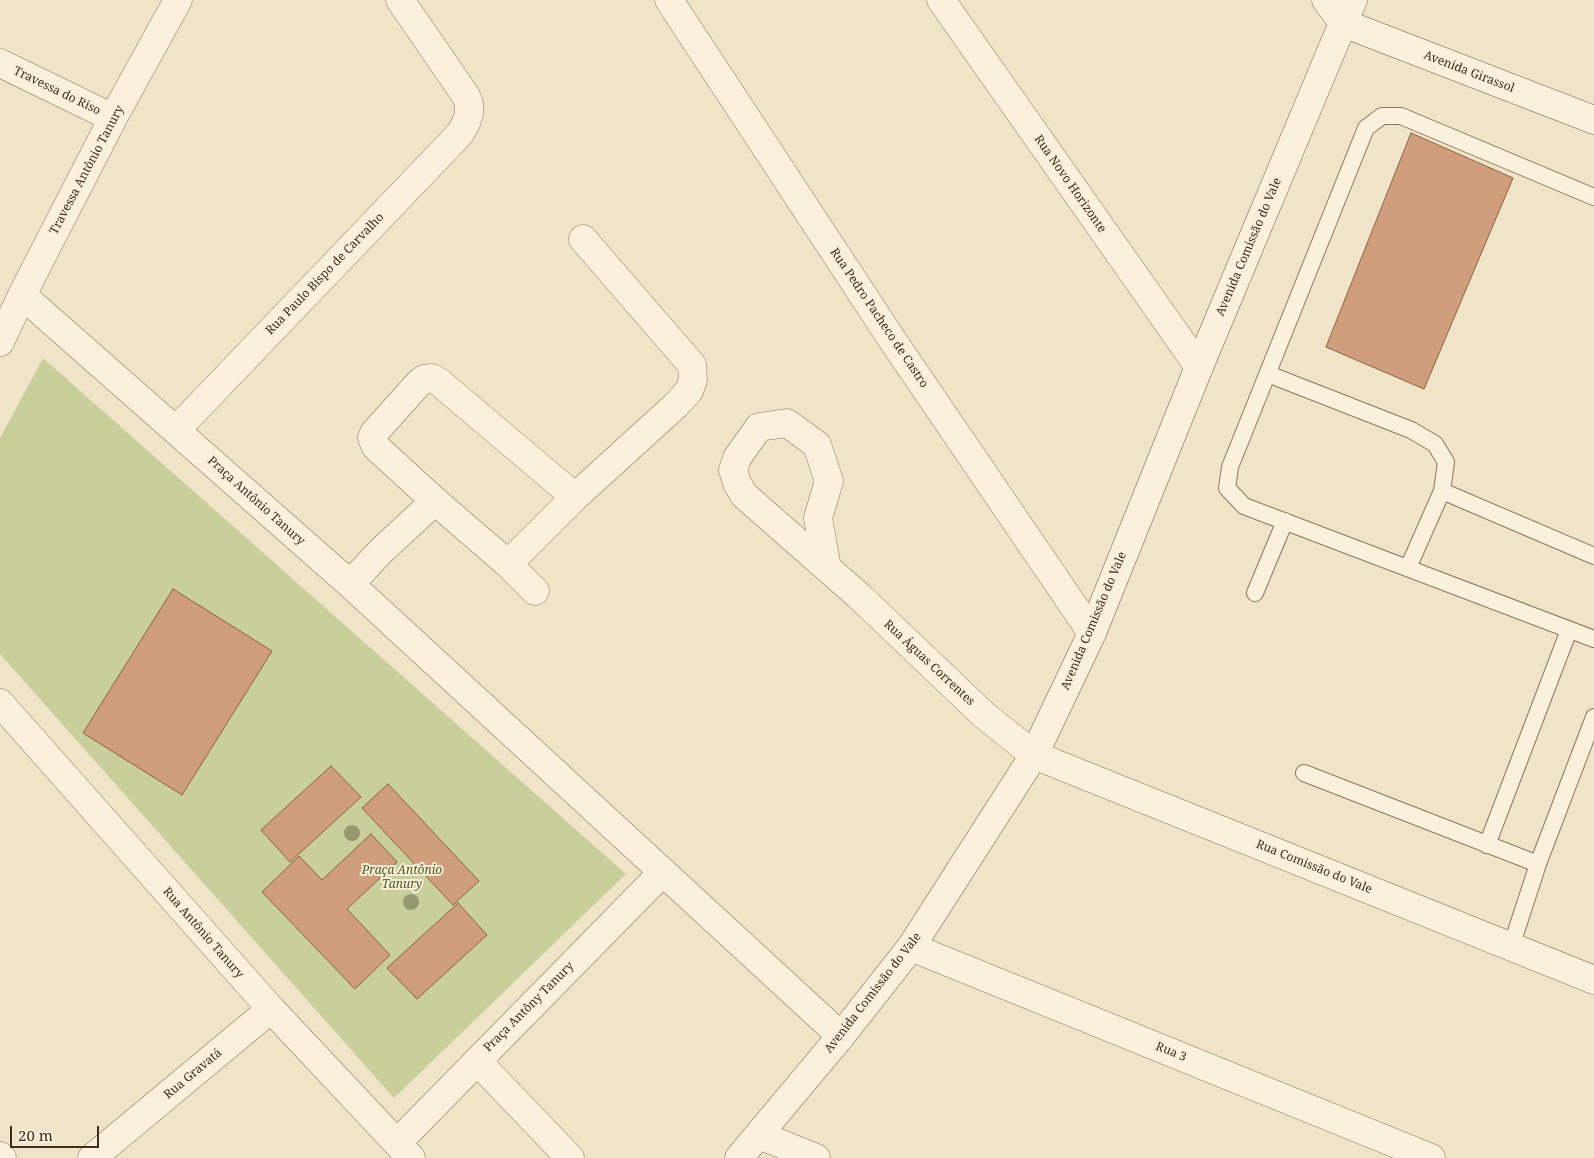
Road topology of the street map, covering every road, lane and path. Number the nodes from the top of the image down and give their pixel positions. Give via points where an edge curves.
1 (178, 0) edge
2 (400, 0) edge
3 (669, 0) edge
4 (941, 0) edge
5 (1326, 0) edge
6 (1348, 12) edge
7 (0, 63) edge
8 (1592, 113) edge
9 (113, 118) junction
10 (1594, 197) edge
11 (583, 239) dead end
12 (22, 295) junction
13 (0, 342) edge
14 (1199, 367) junction
15 (1268, 374) junction
16 (176, 430) junction
17 (1442, 491) junction
18 (575, 497) junction
19 (435, 501) junction
20 (1285, 521) junction
21 (1594, 556) edge
22 (508, 564) junction
23 (827, 568) junction
24 (1408, 568) junction
25 (350, 584) junction
26 (535, 591) dead end
27 (1255, 593) dead end
28 (1568, 630) junction
29 (1092, 633) junction
30 (1594, 639) edge
31 (0, 703) edge
32 (1594, 717) edge
33 (1034, 755) junction
34 (1304, 773) dead end
35 (1487, 845) junction
36 (1538, 864) junction
37 (662, 872) junction
38 (911, 947) junction
39 (1511, 947) junction
40 (1594, 980) edge
41 (270, 1010) junction
42 (841, 1036) junction
43 (476, 1061) junction
44 (759, 1134) junction
45 (404, 1150) edge
46 (92, 1158) edge
47 (570, 1158) edge
48 (739, 1158) edge
49 (816, 1158) edge
50 (1432, 1158) edge

1 - 9 street, Travessa Antônio Tanury
2 - 16 street, Rua Paulo Bispo de Carvalho via 469,104 469,114 461,132
3 - 29 street, Rua Pedro Pacheco de Castro
4 - 14 street, Rua Novo Horizonte
5 - 6 street
6 - 8 street, Avenida Girassol
6 - 14 street, Avenida Comissão do Vale
7 - 9 street, Travessa do Riso
9 - 12 street, Travessa Antônio Tanury
10 - 15 lane via 1401,116 1382,116 1366,128
11 - 18 street via 692,365 693,380 689,392 676,405
12 - 13 street, Travessa Antônio Tanury
12 - 16 street, Praça Antônio Tanury
14 - 29 street, Avenida Comissão do Vale
15 - 17 lane via 1411,430 1435,444 1446,462
15 - 20 lane via 1230,467 1227,488 1244,506
16 - 25 street, Praça Antônio Tanury
17 - 21 lane
17 - 24 lane
18 - 19 street via 439,382 427,378 418,384 372,438 376,447
18 - 22 street
19 - 22 street
19 - 25 street
20 - 24 lane
20 - 27 lane
22 - 26 street
23 - 23 street, Rua Águas Correntes via 818,518 829,481 816,445 787,423 760,427 737,458 733,470 737,483 744,495
23 - 33 street, Rua Águas Correntes via 984,715
24 - 28 lane
25 - 37 street, Praça Antônio Tanury
28 - 30 lane
28 - 35 lane
29 - 33 street, Avenida Comissão do Vale
31 - 41 street, Rua Antônio Tanury
32 - 36 lane
33 - 38 street, Avenida Comissão do Vale
33 - 39 street, Rua Comissão do Vale
34 - 35 lane
35 - 36 lane
36 - 39 lane
37 - 42 street, Praça Antônio Tanury
37 - 43 street, Praça Antôny Tanury
38 - 42 street, Avenida Comissão do Vale
38 - 50 street, Rua 3
39 - 40 street, Rua Comissão do Vale
41 - 45 street, Rua Antônio Tanury
41 - 46 street, Rua Gravatá
42 - 44 street, Avenida Comissão do Vale
43 - 45 street, Praça Antôny Tanury
43 - 47 street
44 - 48 street, Avenida Comissão do Vale
44 - 49 street

